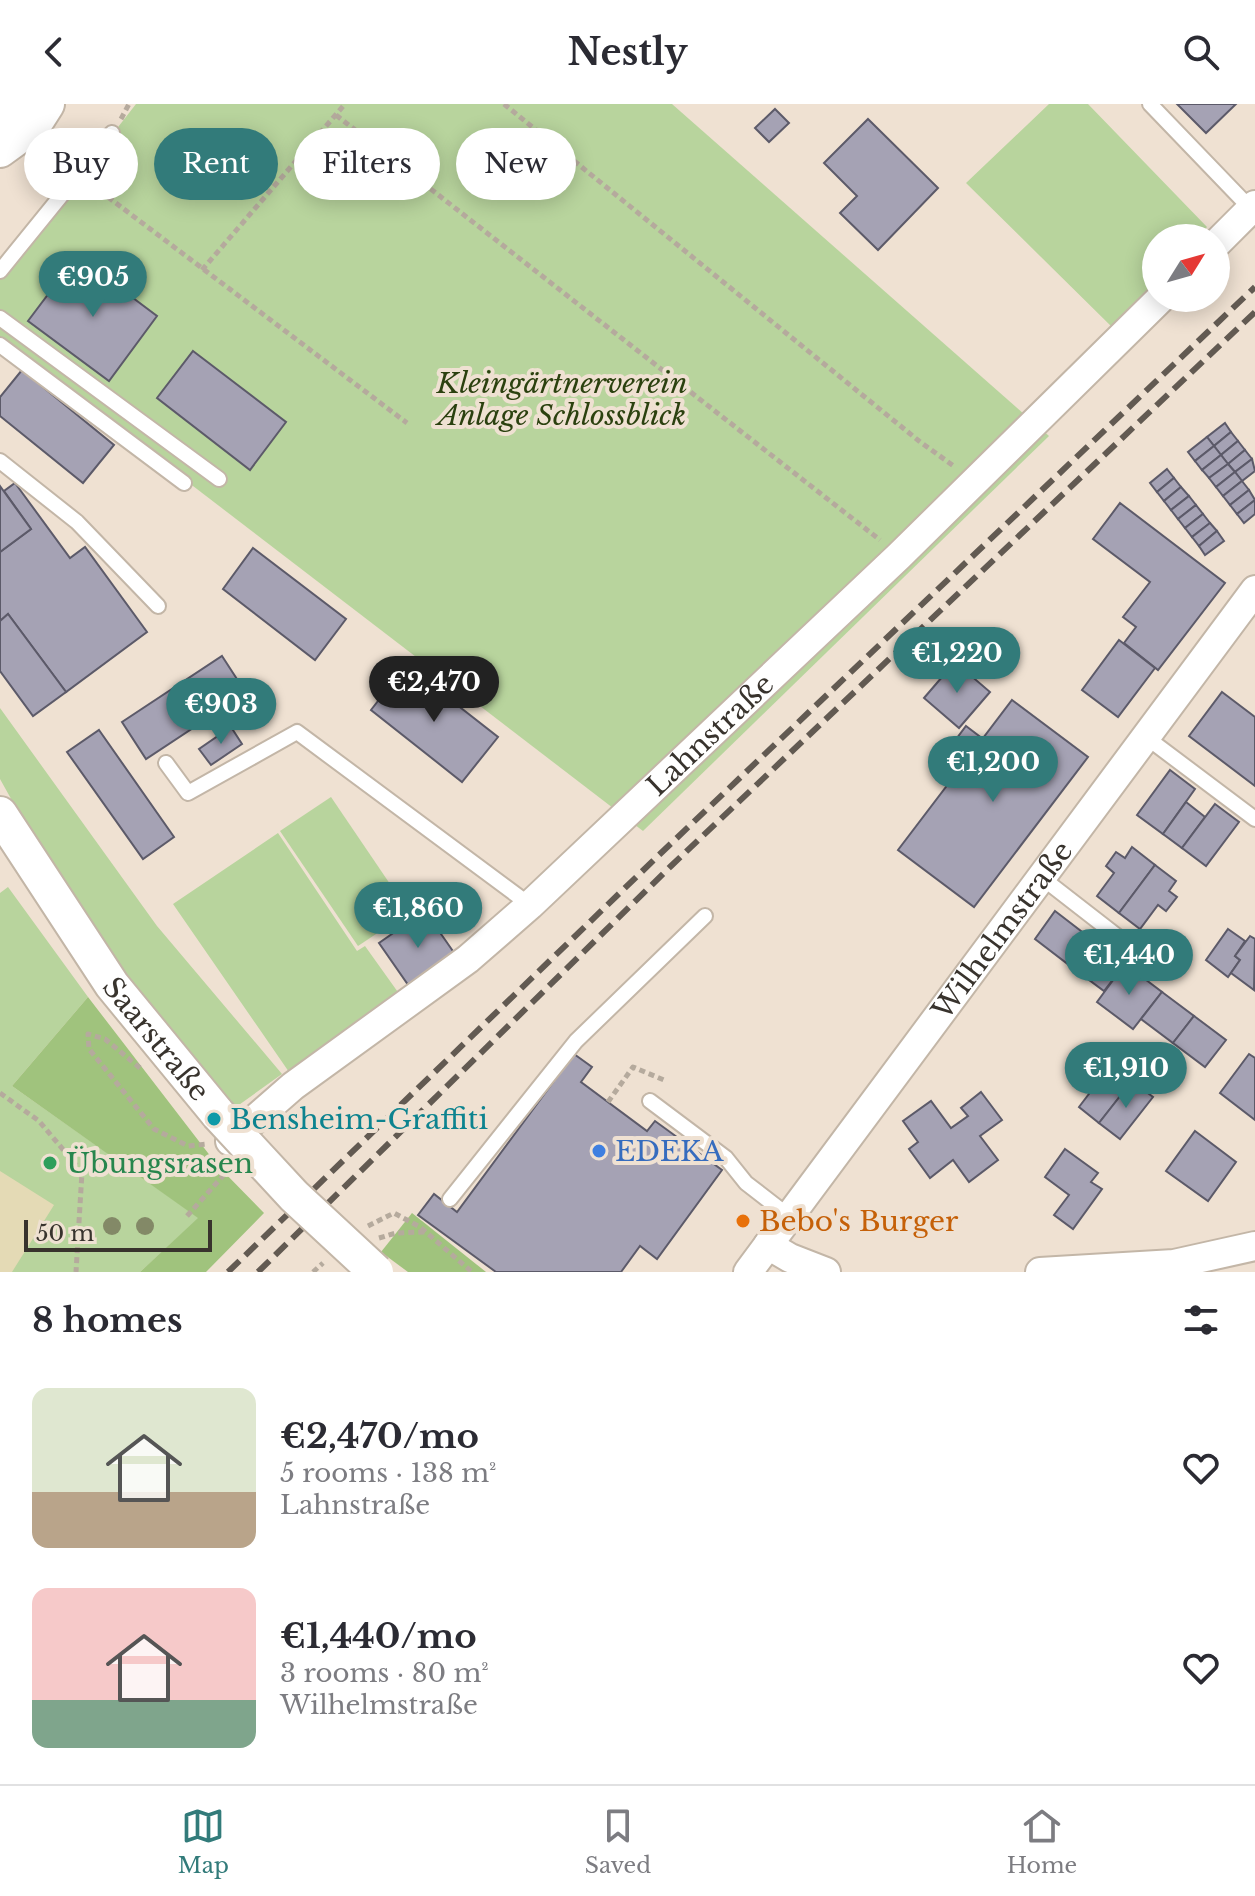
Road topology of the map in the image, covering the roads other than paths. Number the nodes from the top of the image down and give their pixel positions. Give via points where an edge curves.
1 (20, 104) edge
2 (47, 104) edge
3 (1150, 104) edge
4 (0, 116) edge
5 (0, 150) edge
6 (59, 200) edge
7 (1253, 207) edge
8 (1230, 230) edge
9 (0, 271) edge
10 (1147, 312) edge
11 (0, 318) edge
12 (0, 345) edge
13 (0, 461) edge
14 (219, 479) dead end
15 (184, 483) dead end
16 (1254, 594) edge
17 (158, 606) dead end
18 (1146, 737) junction
19 (166, 763) dead end
20 (0, 814) edge
21 (1255, 819) edge
22 (1041, 877) junction
23 (530, 905) junction
24 (705, 916) dead end
25 (1162, 971) dead end
26 (650, 1101) dead end
27 (224, 1128) junction
28 (450, 1199) dead end
29 (790, 1217) junction
30 (768, 1245) junction
31 (1255, 1246) edge
32 (376, 1272) edge
33 (748, 1272) edge
34 (826, 1272) edge
35 (1040, 1272) edge

1 - 4 street
2 - 5 street via 33,126
3 - 7 lane
6 - 9 lane
7 - 8 street
10 - 23 street, Lahnstraße via 899,556
11 - 14 lane
12 - 15 lane
13 - 17 lane via 77,522
16 - 18 street, Wilhelmstraße
18 - 21 lane
18 - 22 street, Wilhelmstraße
19 - 23 lane via 188,793 297,732
20 - 27 street, Saarstraße via 112,985
22 - 25 lane
22 - 29 street, Wilhelmstraße
23 - 27 street, Lahnstraße via 468,959 293,1086
24 - 28 lane via 576,1041
26 - 29 lane via 726,1158 746,1183
27 - 32 street, Saarstraße, bridge
29 - 30 street, Wilhelmstraße
30 - 33 street, Wilhelmstraße
30 - 34 street
31 - 35 street via 1174,1264

